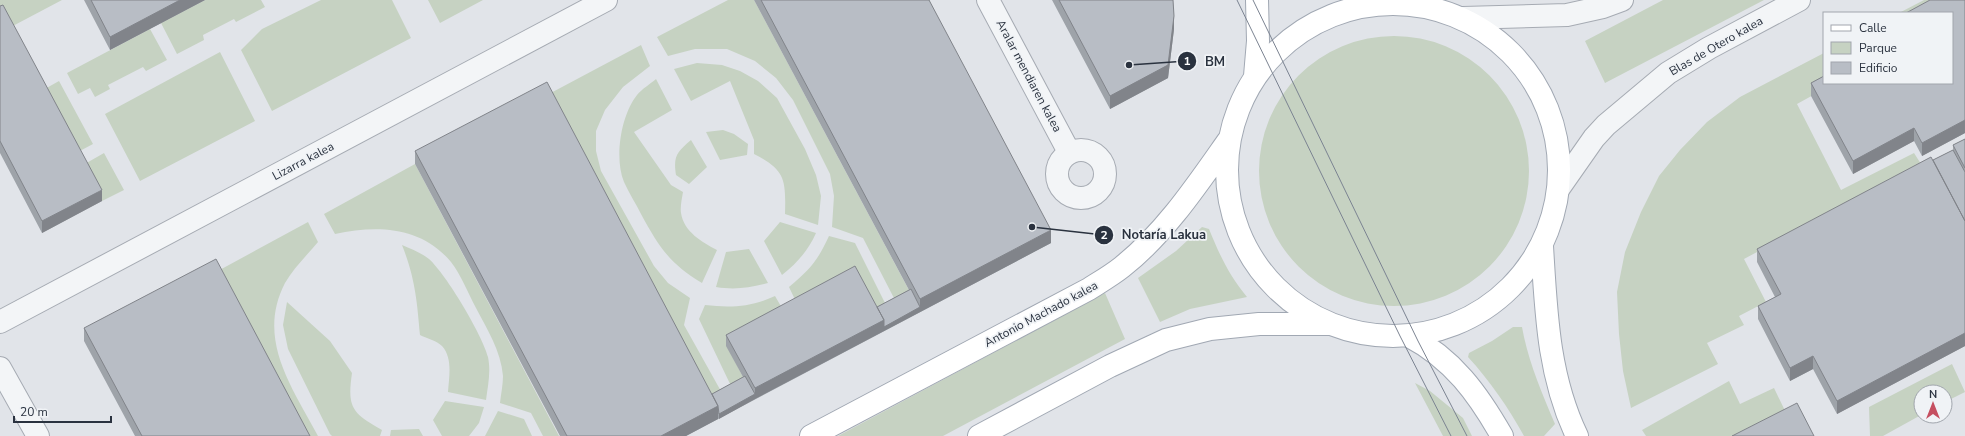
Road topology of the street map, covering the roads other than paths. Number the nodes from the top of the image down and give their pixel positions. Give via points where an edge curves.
1 (606, 0) edge
2 (988, 0) edge
3 (1257, 0) edge
4 (1622, 0) edge
5 (1799, 0) edge
6 (1415, 2) edge
7 (1463, 18) junction
8 (1255, 76) junction
9 (1229, 140) junction
10 (1070, 152) dead end
11 (1559, 188) junction
12 (1542, 246) junction
13 (0, 322) edge
14 (1330, 324) junction
15 (1409, 336) junction
16 (0, 368) edge
17 (38, 436) edge
18 (812, 436) edge
19 (979, 436) edge
20 (1502, 436) edge
21 (1577, 436) edge

1 - 13 street, Lizarra kalea
2 - 10 street, Aralar mendiaren kalea
3 - 8 main road via 1258,41
4 - 7 street via 1567,15
5 - 11 street, Blas de Otero kalea via 1668,73 1606,125
6 - 7 main road
6 - 8 main road via 1368,6 1343,11 1319,21 1278,49
7 - 11 main road via 1506,47 1531,75 1545,101 1555,129 1560,158
8 - 9 main road via 1239,107
9 - 14 main road via 1226,172 1229,204 1242,241 1255,264 1276,288 1301,309
9 - 18 main road, Antonio Machado kalea via 1194,190 1158,233 1123,267 1089,289
11 - 12 main road via 1553,218
12 - 15 main road via 1525,273 1502,296 1476,315 1447,328
12 - 21 main road via 1553,366
14 - 15 main road via 1364,334
14 - 19 main road via 1259,324 1210,330 1166,340 1110,366
15 - 20 main road via 1437,352 1459,372 1490,414
16 - 17 street

